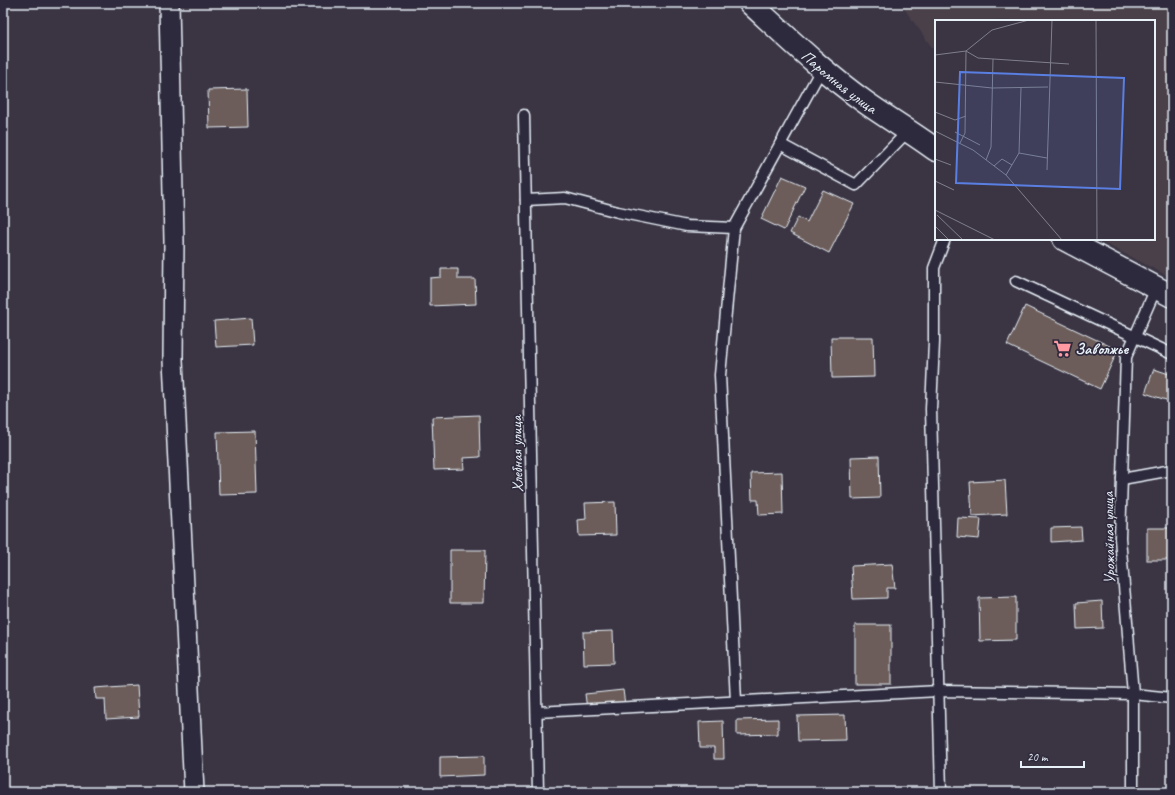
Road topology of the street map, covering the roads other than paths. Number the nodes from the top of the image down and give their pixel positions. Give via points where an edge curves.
1 (169, 3) edge
2 (750, 3) edge
3 (822, 68) junction
4 (524, 115) dead end
5 (909, 130) junction
6 (780, 144) junction
7 (935, 149) edge
8 (526, 200) junction
9 (734, 228) junction
10 (945, 240) edge
11 (1066, 240) edge
12 (1016, 281) dead end
13 (1164, 292) edge
14 (1135, 336) junction
15 (1172, 354) edge
16 (1172, 470) edge
17 (1122, 479) junction
18 (939, 691) junction
19 (1132, 694) junction
20 (1172, 698) edge
21 (736, 701) junction
22 (537, 712) junction
23 (194, 792) edge
24 (538, 792) edge
25 (941, 792) edge
26 (1133, 792) edge

1 - 23 street via 174,241 173,360
2 - 3 street, Паромная улица
3 - 5 street, Паромная улица via 865,102
3 - 6 lane
4 - 8 lane, Хлебная улица
5 - 6 lane via 856,185
5 - 7 street, Паромная улица
6 - 9 lane
8 - 9 lane via 565,198 687,226
8 - 22 lane, Хлебная улица
9 - 21 lane via 720,375
10 - 18 lane via 934,268 931,409
11 - 13 street
12 - 14 lane
13 - 14 lane, Урожайная улица
14 - 15 lane
14 - 17 lane, Урожайная улица via 1126,357
16 - 17 lane
17 - 19 lane, Урожайная улица via 1120,538
18 - 19 lane
18 - 21 lane
18 - 25 lane
19 - 20 lane
19 - 26 lane, Урожайная улица
21 - 22 lane
22 - 24 lane, Хлебная улица

